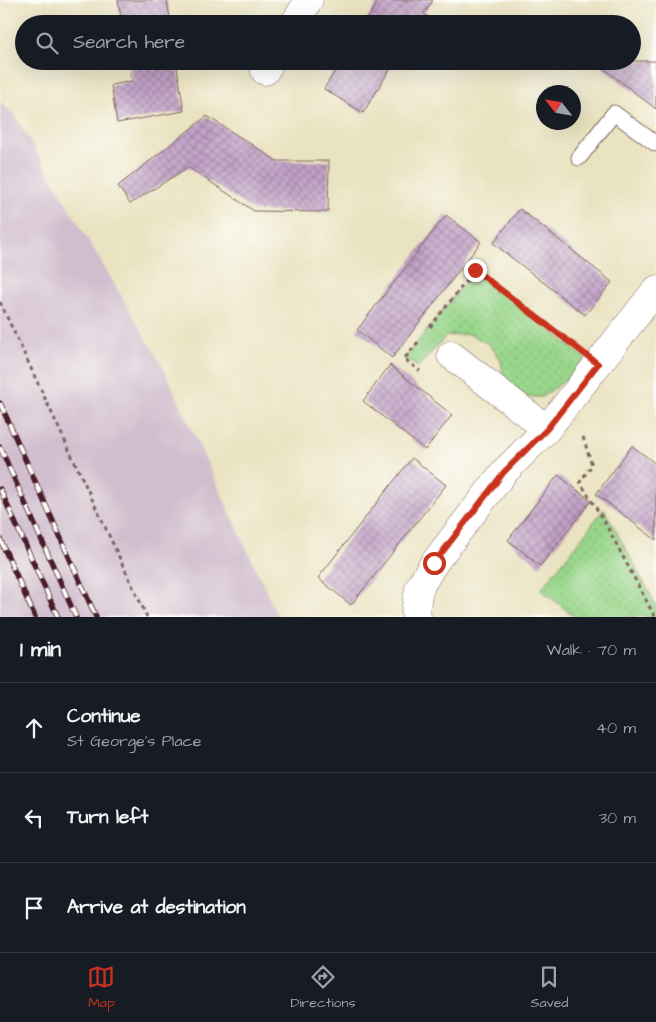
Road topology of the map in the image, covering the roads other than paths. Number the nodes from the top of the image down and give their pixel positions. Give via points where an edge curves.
1 (309, 0) edge
2 (300, 15) edge
3 (656, 144) edge
4 (580, 158) dead end
5 (656, 290) edge
6 (451, 355) road end
7 (547, 429) junction
8 (417, 617) edge

1 - 2 street
3 - 4 lane via 614,113
5 - 7 street
6 - 7 street
7 - 8 street via 504,472 434,563 419,588

